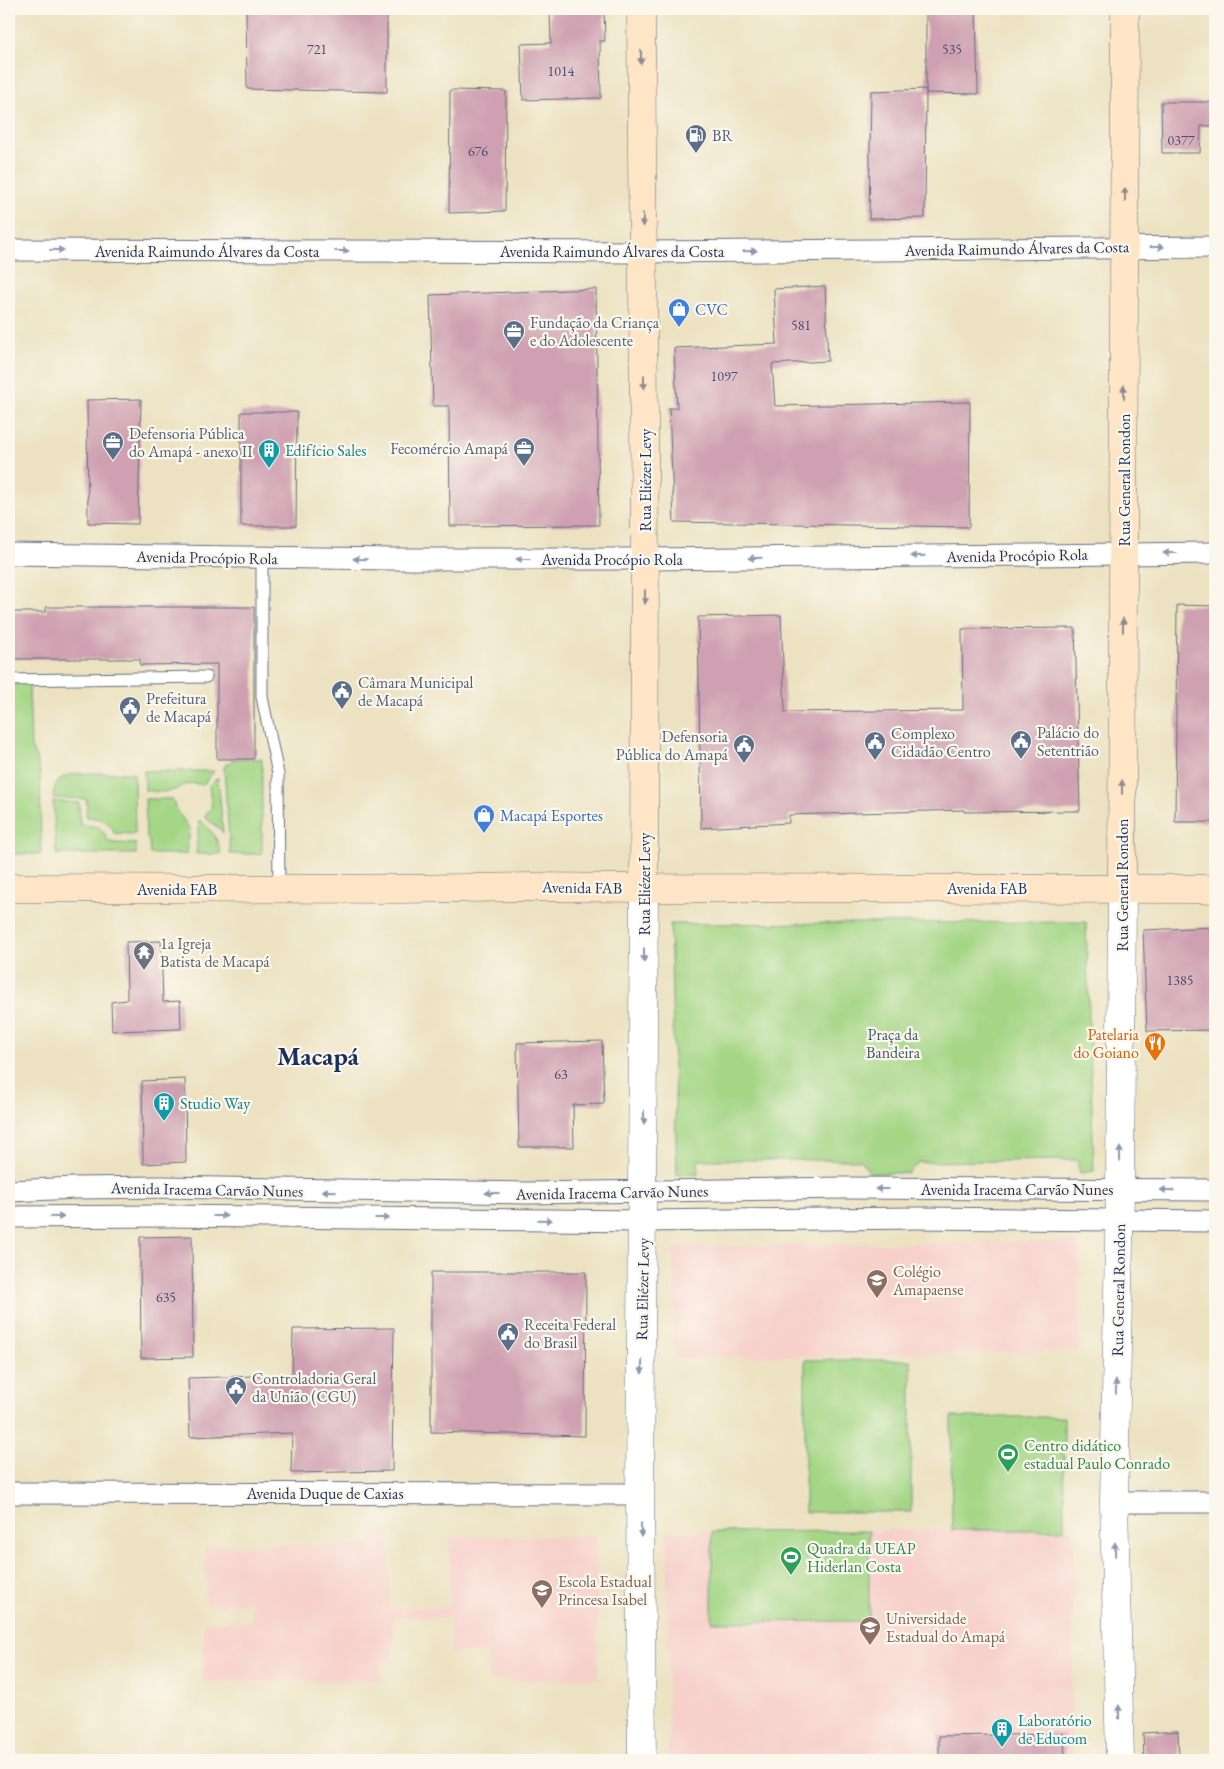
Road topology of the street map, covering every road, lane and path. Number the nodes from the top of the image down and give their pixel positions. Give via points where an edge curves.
1 (641, 9) edge
2 (1125, 9) edge
3 (1124, 247) junction
4 (1215, 247) edge
5 (9, 250) edge
6 (643, 252) junction
7 (1215, 552) edge
8 (1124, 553) junction
9 (9, 554) edge
10 (262, 557) junction
11 (646, 560) junction
12 (206, 677) dead end
13 (9, 680) edge
14 (9, 888) edge
15 (644, 888) junction
16 (1122, 888) junction
17 (279, 889) junction
18 (1215, 889) edge
19 (844, 1188) junction
20 (918, 1189) junction
21 (1120, 1189) junction
22 (1215, 1190) edge
23 (9, 1191) edge
24 (643, 1192) junction
25 (9, 1217) edge
26 (844, 1218) junction
27 (918, 1218) junction
28 (1119, 1220) junction
29 (1215, 1220) edge
30 (643, 1221) junction
31 (9, 1493) edge
32 (640, 1494) junction
33 (1114, 1502) junction
34 (1215, 1502) edge
35 (642, 1760) edge
36 (1120, 1760) edge

1 -> 6 main road, Rua Eliézer Levy
3 -> 2 main road, Rua General Rondon
3 -> 4 street, Avenida Raimundo Álvares da Costa
6 -> 3 street, Avenida Raimundo Álvares da Costa
8 -> 3 main road, Rua General Rondon
5 -> 6 street, Avenida Raimundo Álvares da Costa
6 -> 11 main road, Rua Eliézer Levy
7 -> 8 street, Avenida Procópio Rola
8 -> 11 street, Avenida Procópio Rola
16 -> 8 main road, Rua General Rondon
9 - 10 street, Avenida Procópio Rola
11 -> 10 street, Avenida Procópio Rola
10 - 17 lane via 262,696 278,774
11 -> 15 main road, Rua Eliézer Levy
12 - 13 lane
14 - 17 main road, Avenida FAB
15 - 16 main road, Avenida FAB
15 - 17 main road, Avenida FAB
15 -> 24 street, Rua Eliézer Levy
16 - 18 main road, Avenida FAB
21 -> 16 street, Rua General Rondon
20 -> 19 street, Avenida Iracema Carvão Nunes
19 - 24 street, Avenida Iracema Carvão Nunes
19 - 26 street
20 - 21 street, Avenida Iracema Carvão Nunes
20 - 27 street
22 -> 21 street, Avenida Iracema Carvão Nunes
21 - 28 street, Rua General Rondon
24 -> 23 street, Avenida Iracema Carvão Nunes via 163,1187
24 - 30 street, Rua Eliézer Levy
25 -> 30 street, Avenida Iracema Carvão Nunes
26 - 27 street, Avenida Iracema Carvão Nunes
26 - 30 street, Avenida Iracema Carvão Nunes
27 - 28 street, Avenida Iracema Carvão Nunes
28 - 29 street, Avenida Iracema Carvão Nunes
33 -> 28 street, Rua General Rondon
30 -> 32 street, Rua Eliézer Levy
31 - 32 street, Avenida Duque de Caxias
32 -> 35 street, Rua Eliézer Levy
33 - 34 street
36 -> 33 street, Rua General Rondon

